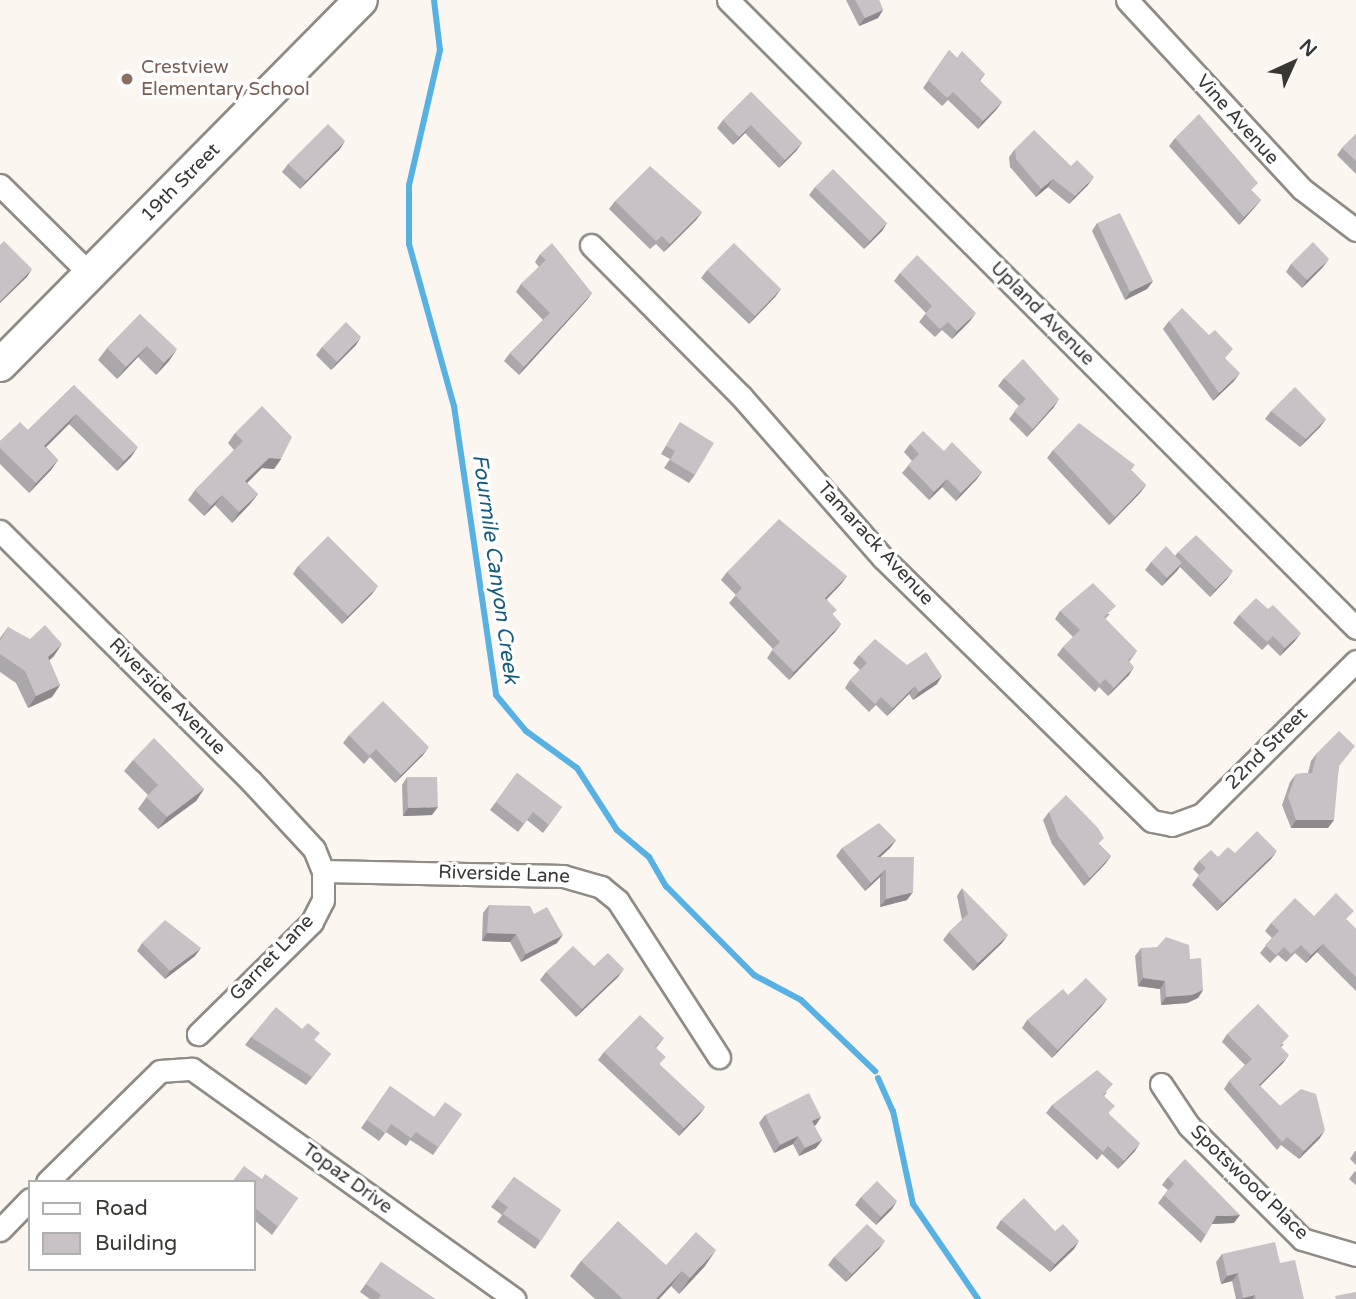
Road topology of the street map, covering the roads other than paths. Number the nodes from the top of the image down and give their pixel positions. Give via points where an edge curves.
1 (361, 0) edge
2 (728, 0) edge
3 (1127, 0) edge
4 (0, 185) edge
5 (1356, 230) edge
6 (591, 245) dead end
7 (90, 274) junction
8 (0, 365) edge
9 (0, 531) edge
10 (1356, 628) edge
11 (1356, 662) edge
12 (1172, 825) joint
13 (323, 871) junction
14 (198, 1034) dead end
15 (719, 1057) dead end
16 (1161, 1084) dead end
17 (49, 1180) edge
18 (28, 1201) edge
19 (0, 1230) edge
20 (1356, 1255) edge
21 (514, 1299) edge

1 - 7 street, 19th Street
2 - 10 street, Upland Avenue
3 - 5 street, Vine Avenue via 1301,190
4 - 7 street
6 - 12 street, Tamarack Avenue via 741,396 883,558 1152,821
7 - 8 street, 19th Street
9 - 13 street, Riverside Avenue via 250,780 314,849
11 - 12 street, 22nd Street via 1202,814
13 - 14 street, Garnet Lane via 323,900 312,922
13 - 15 street, Riverside Lane via 563,876 601,887 618,901
16 - 20 street, Spotswood Place via 1189,1126 1303,1239
17 - 21 street, Topaz Drive via 160,1071 177,1067 219,1088
18 - 19 street

